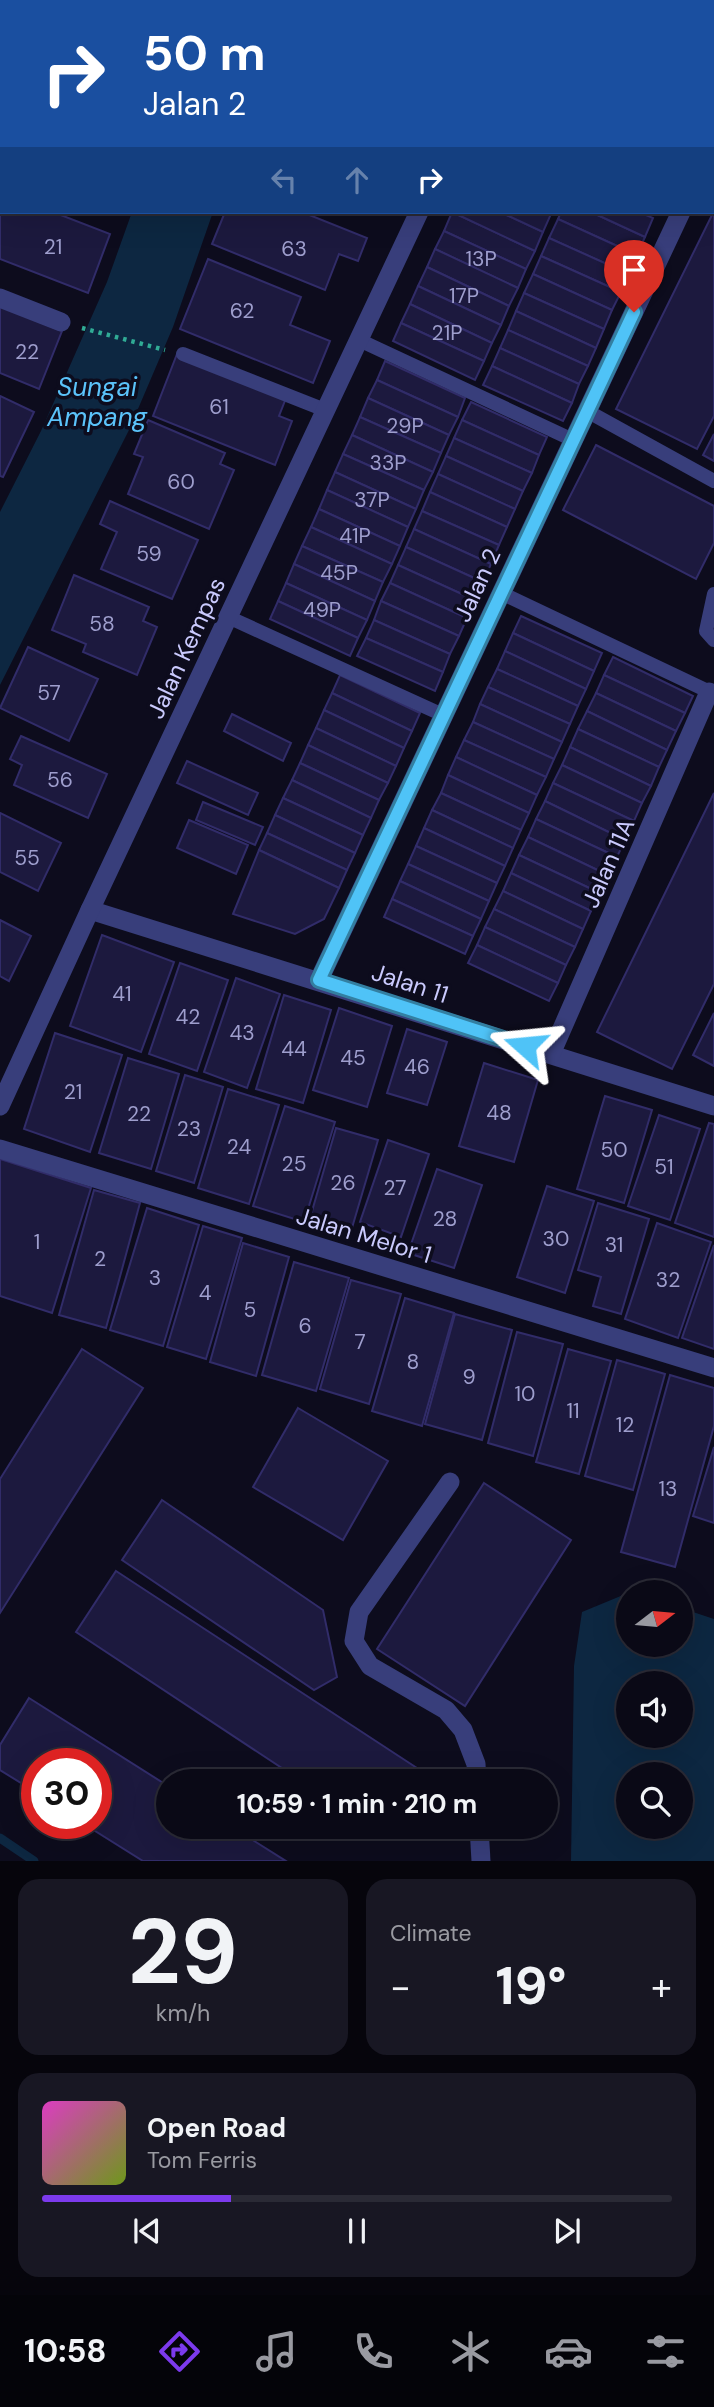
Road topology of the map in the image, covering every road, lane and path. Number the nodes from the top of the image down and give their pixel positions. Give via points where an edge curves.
1 (418, 214) edge
2 (680, 214) edge
3 (0, 298) edge
4 (61, 322) joint
5 (359, 340) junction
6 (183, 354) joint
7 (325, 410) junction
8 (587, 411) junction
9 (573, 440) junction
10 (714, 481) edge
11 (501, 593) junction
12 (714, 594) edge
13 (228, 617) junction
14 (714, 640) edge
15 (712, 693) edge
16 (443, 715) junction
17 (90, 910) junction
18 (319, 980) junction
19 (551, 1054) junction
20 (0, 1106) edge
21 (714, 1106) edge
22 (0, 1149) edge
23 (714, 1368) edge
24 (450, 1482) dead end
25 (476, 1769) edge
26 (480, 1839) edge
27 (481, 1861) edge

1 - 5 street, Jalan Kempas
2 - 8 street, Jalan 2
3 - 4 street
4 - 6 path
5 - 7 street, Jalan Kempas
5 - 9 lane
6 - 7 lane
7 - 13 street, Jalan Kempas
8 - 9 street, Jalan 2
8 - 10 lane
9 - 11 street, Jalan 2
11 - 15 lane
11 - 16 street, Jalan 2
12 - 14 lane via 706,631
13 - 16 lane
13 - 17 street, Jalan Kempas
15 - 19 street, Jalan 11A
16 - 18 street, Jalan 2
17 - 18 street, Jalan 11
17 - 20 street, Jalan Kempas
18 - 19 street, Jalan 11
19 - 21 street, Jalan 11
22 - 23 street, Jalan Melor 1
24 - 25 street via 359,1612 354,1641 370,1666 446,1710 463,1730
26 - 27 street

